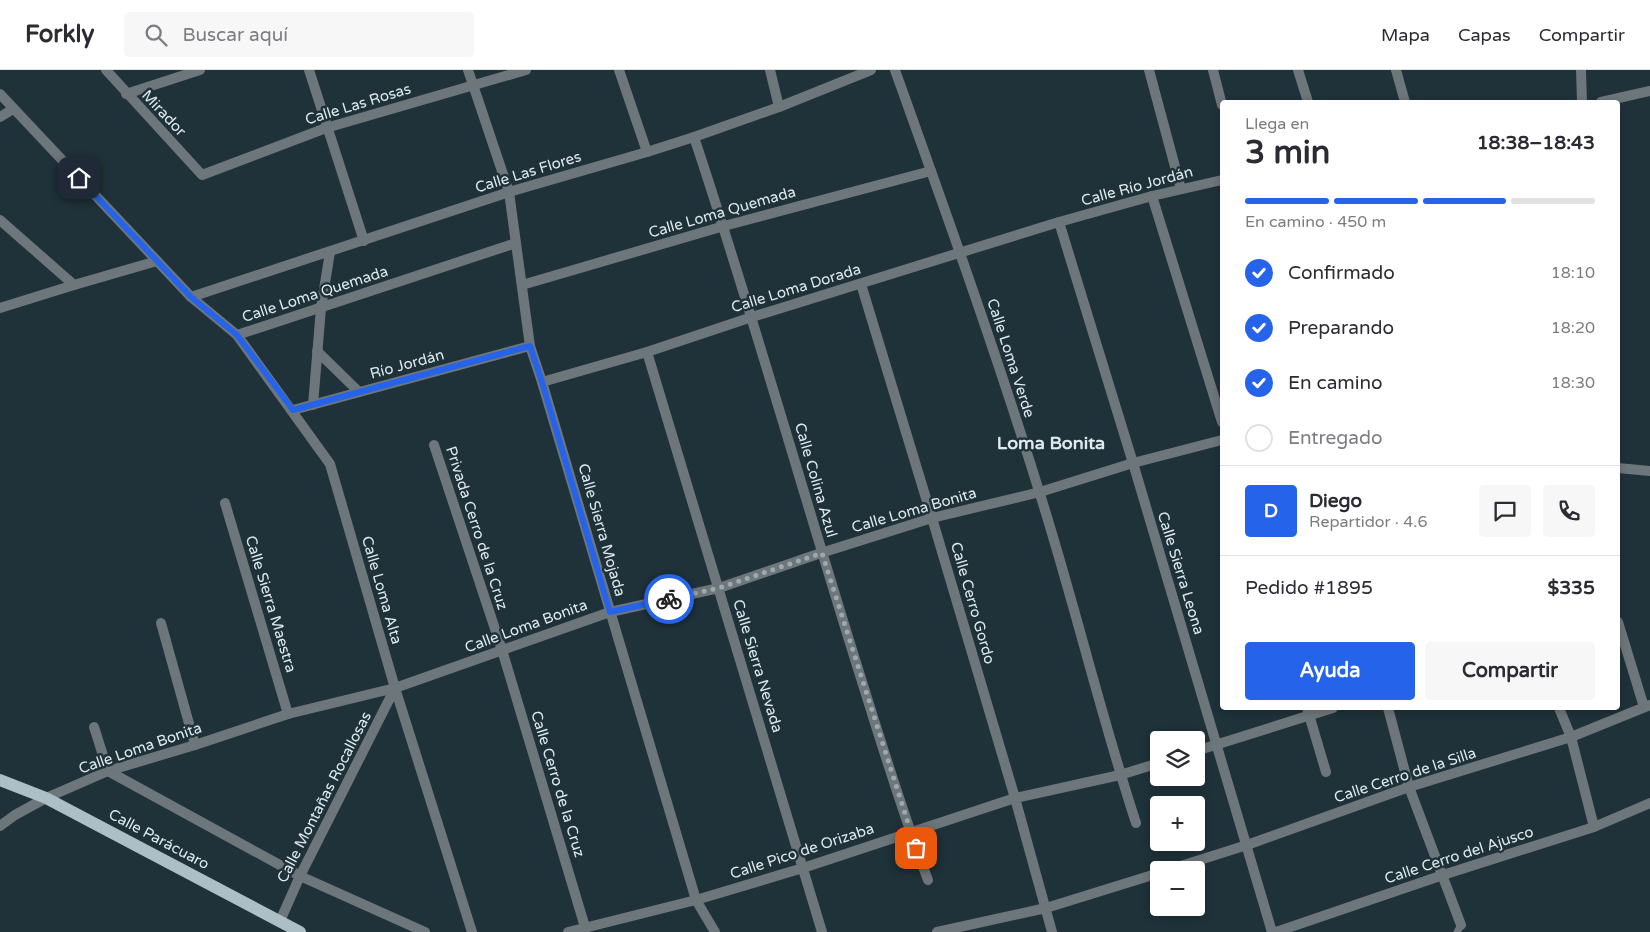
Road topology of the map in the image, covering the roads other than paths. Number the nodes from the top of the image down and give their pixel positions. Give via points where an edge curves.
1 (106, 70) edge
2 (200, 70) edge
3 (309, 70) edge
4 (468, 70) edge
5 (526, 70) edge
6 (620, 70) edge
7 (770, 70) edge
8 (871, 70) edge
9 (895, 70) edge
10 (1149, 70) edge
11 (1213, 70) edge
12 (1298, 70) edge
13 (1396, 70) edge
14 (1581, 70) edge
15 (473, 86) junction
16 (1650, 91) edge
17 (0, 94) edge
18 (126, 94) junction
19 (1221, 100) edge
20 (1307, 100) edge
21 (1404, 100) edge
22 (1582, 100) edge
23 (1609, 100) edge
24 (779, 107) junction
25 (13, 109) junction
26 (0, 116) edge
27 (326, 128) junction
28 (694, 136) junction
29 (647, 152) junction
30 (931, 171) junction
31 (202, 175) joint
32 (1220, 180) edge
33 (1180, 189) junction
34 (509, 192) junction
35 (1152, 196) junction
36 (0, 220) edge
37 (1059, 222) junction
38 (724, 226) junction
39 (364, 241) junction
40 (516, 243) junction
41 (330, 252) junction
42 (960, 252) junction
43 (157, 261) junction
44 (860, 284) junction
45 (74, 285) junction
46 (522, 285) junction
47 (191, 297) junction
48 (0, 308) edge
49 (320, 308) junction
50 (752, 317) junction
51 (237, 335) junction
52 (530, 346) junction
53 (317, 352) junction
54 (647, 352) junction
55 (542, 382) junction
56 (358, 392) junction
57 (313, 405) junction
58 (293, 410) junction
59 (1220, 416) edge
60 (1220, 441) edge
61 (434, 445) dead end
62 (1133, 463) junction
63 (1620, 468) edge
64 (1650, 471) edge
65 (1040, 492) junction
66 (225, 503) dead end
67 (932, 518) junction
68 (822, 553) junction
69 (719, 588) junction
70 (610, 612) junction
71 (162, 622) dead end
72 (1620, 628) edge
73 (502, 650) junction
74 (395, 688) junction
75 (1647, 706) edge
76 (1389, 710) edge
77 (1560, 710) edge
78 (1308, 711) edge
79 (288, 714) junction
80 (94, 727) dead end
81 (1571, 737) junction
82 (195, 745) junction
83 (1216, 745) junction
84 (1205, 748) edge
85 (1150, 766) edge
86 (108, 771) junction
87 (1326, 772) dead end
88 (1120, 775) junction
89 (0, 780) edge
90 (1409, 787) junction
91 (46, 798) junction
92 (1014, 798) junction
93 (1650, 803) edge
94 (1136, 823) dead end
95 (0, 826) edge
96 (1594, 827) junction
97 (909, 832) junction
98 (1247, 845) junction
99 (1196, 861) edge
100 (804, 868) junction
101 (1443, 875) junction
102 (300, 876) junction
103 (1150, 876) edge
104 (928, 880) dead end
105 (696, 900) junction
106 (1046, 908) junction
107 (280, 921) junction
108 (585, 927) junction
109 (1459, 929) edge
110 (300, 932) edge
111 (425, 932) edge
112 (472, 932) edge
113 (568, 932) edge
114 (715, 932) edge
115 (822, 932) edge
116 (937, 932) edge
117 (1052, 932) edge
118 (1272, 932) edge
119 (1276, 932) edge

1 - 18 street, Mirador
2 - 18 street
3 - 27 street
4 - 15 street, Calle Sierra Mojada
5 - 15 street, Calle Las Rosas
6 - 29 street
7 - 24 street
8 - 24 street, Calle Las Flores
9 - 30 street, Calle Loma Verde
10 - 33 street
11 - 19 street
12 - 20 street
13 - 21 street
14 - 22 street
15 - 27 street, Calle Las Rosas
15 - 34 street, Calle Sierra Mojada
16 - 23 street
17 - 25 street, Calle Loma Alta
18 - 31 street, Mirador
24 - 28 street, Calle Las Flores
25 - 26 street
25 - 43 street, Calle Loma Alta
27 - 31 street, Calle Las Rosas
27 - 39 street
28 - 29 street, Calle Las Flores
28 - 38 street, Calle Colina Azul
29 - 34 street, Calle Las Flores
30 - 38 street, Calle Loma Quemada
30 - 42 street, Calle Loma Verde
32 - 33 street, Calle Río Jordán
33 - 35 street, Calle Río Jordán
34 - 39 street, Calle Las Flores
34 - 40 street, Calle Sierra Mojada
35 - 37 street, Calle Río Jordán
35 - 59 street
36 - 45 street
37 - 42 street, Calle Loma Dorada
37 - 62 street, Calle Sierra Leona
38 - 46 street, Calle Loma Quemada
38 - 50 street, Calle Colina Azul
39 - 41 street, Calle Las Flores
40 - 46 street, Calle Sierra Mojada
40 - 49 street, Calle Loma Quemada
41 - 47 street, Calle Las Flores
41 - 49 street
42 - 44 street, Calle Loma Dorada
42 - 65 street, Calle Loma Verde
43 - 45 street
43 - 47 street, Calle Loma Alta
44 - 50 street, Calle Loma Dorada
44 - 67 street, Calle Cerro Gordo
45 - 48 street
46 - 52 street, Calle Sierra Mojada
47 - 51 street, Calle Loma Alta
49 - 51 street, Calle Loma Quemada
49 - 53 street
50 - 54 street, Calle Loma Dorada
50 - 68 street, Calle Colina Azul
51 - 58 street, Calle Loma Alta
52 - 55 street, Calle Sierra Mojada
52 - 56 street, Río Jordán
53 - 56 street
53 - 57 street
54 - 55 street, Calle Loma Dorada
54 - 69 street, Calle Sierra Nevada
55 - 70 street, Calle Sierra Mojada
56 - 57 street, Río Jordán
57 - 58 street, Río Jordán
58 - 74 street, Calle Loma Alta via 330,464
60 - 62 street, Calle Loma Bonita
61 - 73 street, Privada Cerro de la Cruz
62 - 65 street, Calle Loma Bonita
62 - 83 street, Calle Sierra Leona
63 - 64 street
65 - 67 street, Calle Loma Bonita
65 - 88 street, Calle Loma Verde
66 - 79 street, Calle Sierra Maestra
67 - 68 street, Calle Loma Bonita
67 - 92 street, Calle Cerro Gordo
68 - 69 street, Calle Loma Bonita
68 - 97 street, Calle Colina Azul
69 - 70 street, Calle Loma Bonita
69 - 100 street, Calle Sierra Nevada
70 - 73 street, Calle Loma Bonita
70 - 105 street, Calle Sierra Mojada
71 - 82 street
72 - 75 street
73 - 74 street, Calle Loma Bonita
73 - 108 street, Calle Cerro de la Cruz
74 - 79 street, Calle Loma Bonita
74 - 102 street, Calle Montañas Rocallosas
74 - 112 street, Calle Loma Alta
75 - 81 street, Calle Cerro de la Silla
76 - 90 street
77 - 81 street
78 - 83 street
78 - 87 street
79 - 82 street, Calle Loma Bonita
80 - 86 street
81 - 90 street, Calle Cerro de la Silla
81 - 96 street
82 - 86 street, Calle Loma Bonita
83 - 84 street
83 - 98 street, Calle Sierra Leona
85 - 88 street, Calle Pico de Orizaba
86 - 91 street, Calle Loma Bonita
86 - 102 street
88 - 92 street, Calle Pico de Orizaba
88 - 94 street, Calle Loma Verde
89 - 91 main road, Calle Parácuaro
90 - 98 street, Calle Cerro de la Silla
90 - 101 street
91 - 95 street, Calle Loma Bonita
91 - 107 main road, Calle Parácuaro
92 - 97 street, Calle Pico de Orizaba
92 - 106 street, Calle Cerro Gordo
93 - 96 street, Calle Cerro del Ajusco
96 - 101 street, Calle Cerro del Ajusco
97 - 100 street, Calle Pico de Orizaba
97 - 104 street, Calle Colina Azul
98 - 99 street, Calle Cerro de la Silla
98 - 118 street, Calle Sierra Leona
100 - 105 street, Calle Pico de Orizaba
100 - 115 street, Calle Sierra Nevada
101 - 109 street
101 - 119 street, Calle Cerro del Ajusco
102 - 107 street, Calle Montañas Rocallosas
102 - 111 street
103 - 106 street
105 - 108 street, Calle Pico de Orizaba
105 - 114 street, Calle Sierra Mojada
106 - 116 street
106 - 117 street, Calle Cerro Gordo
107 - 110 main road, Calle Parácuaro
108 - 113 street, Calle Pico de Orizaba

